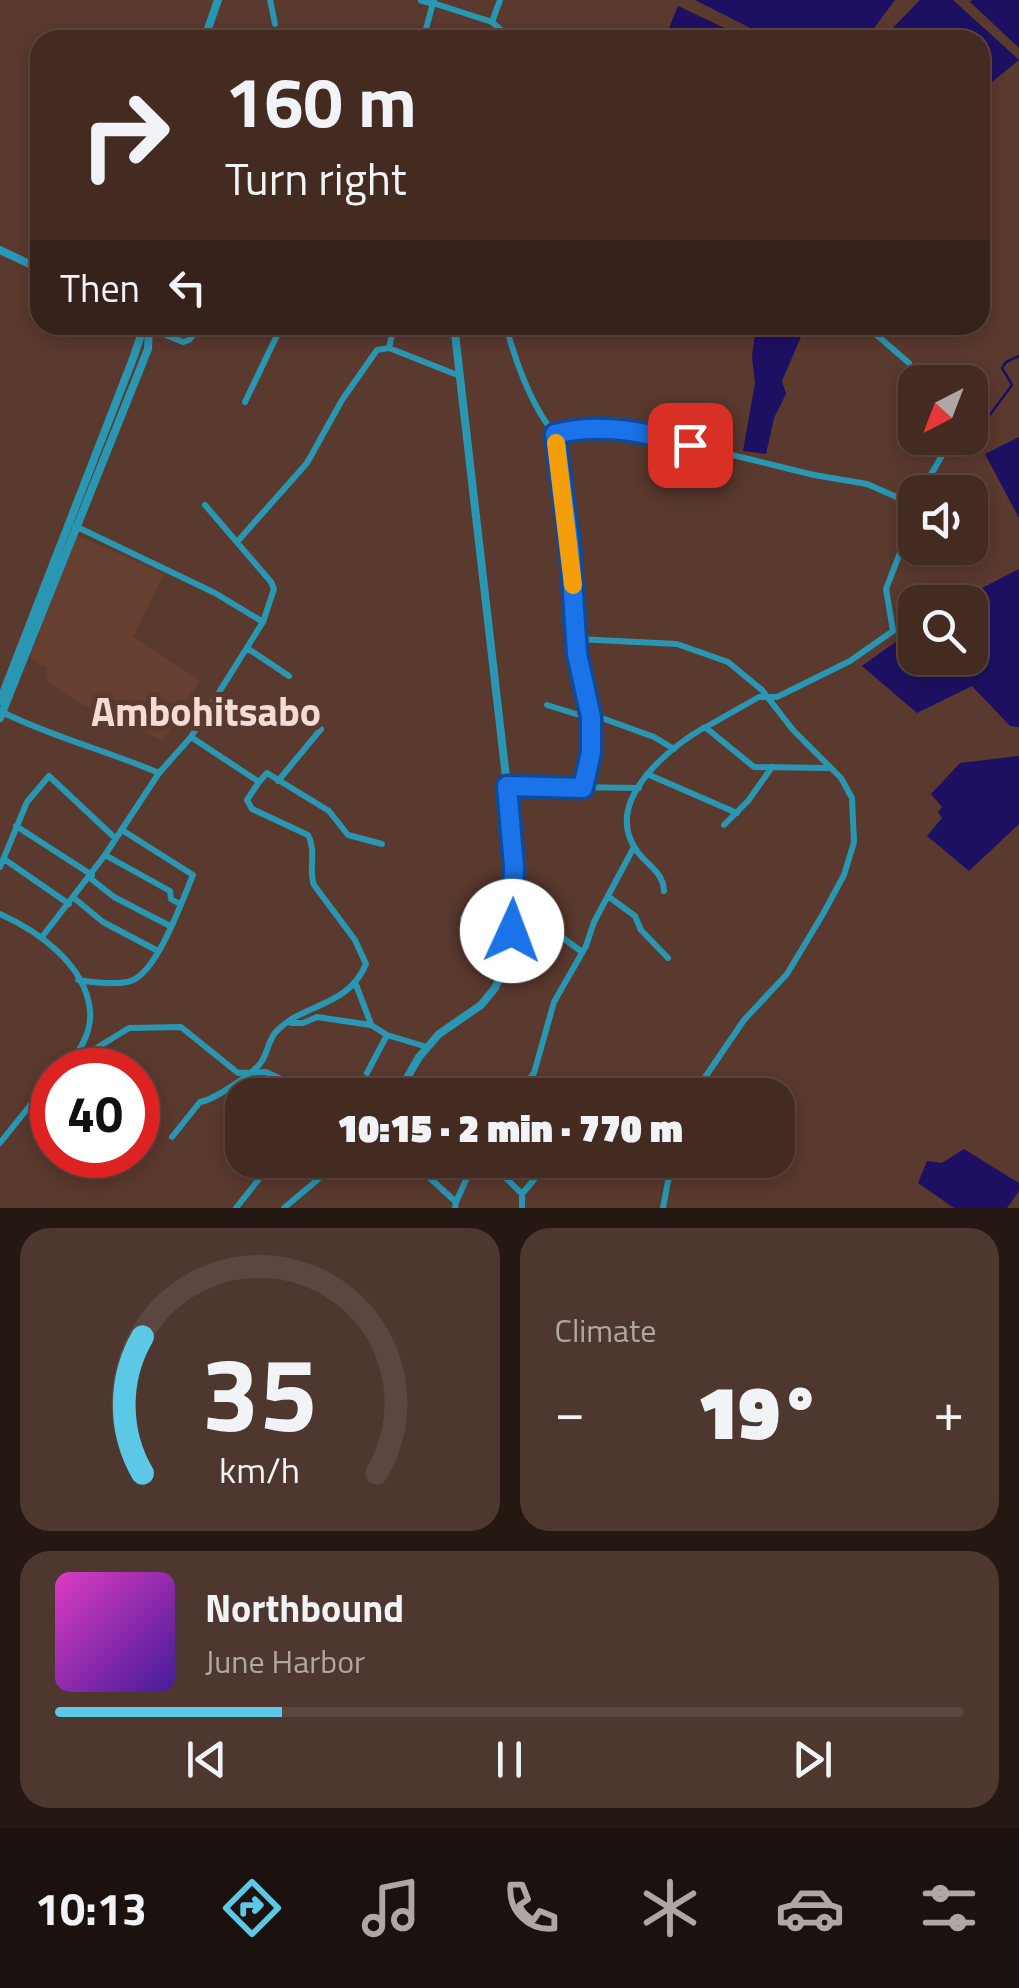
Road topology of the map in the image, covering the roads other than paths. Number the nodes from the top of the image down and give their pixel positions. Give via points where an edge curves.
1 (218, 0) edge
2 (270, 0) edge
3 (422, 0) edge
4 (500, 0) edge
5 (433, 2) edge
6 (492, 22) junction
7 (275, 24) dead end
8 (208, 30) edge
9 (426, 30) edge
10 (501, 30) edge
11 (0, 250) edge
12 (30, 265) edge
13 (141, 335) edge
14 (145, 335) edge
15 (166, 335) edge
16 (193, 335) edge
17 (277, 335) edge
18 (391, 335) edge
19 (455, 335) edge
20 (509, 335) edge
21 (876, 335) edge
22 (388, 348) junction
23 (910, 363) dead end
24 (460, 376) junction
25 (245, 402) dead end
26 (555, 434) junction
27 (92, 459) junction
28 (103, 463) junction
29 (898, 498) edge
30 (205, 505) dead end
31 (72, 525) junction
32 (237, 542) junction
33 (898, 559) edge
34 (262, 622) junction
35 (577, 638) junction
36 (247, 648) junction
37 (289, 676) dead end
38 (766, 698) junction
39 (548, 704) dead end
40 (1, 708) edge
41 (591, 717) junction
42 (705, 728) junction
43 (321, 729) dead end
44 (191, 737) junction
45 (674, 750) junction
46 (772, 766) junction
47 (828, 768) junction
48 (159, 772) junction
49 (646, 774) junction
50 (278, 781) junction
51 (259, 782) junction
52 (507, 786) junction
53 (583, 788) junction
54 (638, 788) junction
55 (737, 813) junction
56 (724, 824) dead end
57 (16, 826) junction
58 (122, 830) junction
59 (115, 838) junction
60 (382, 844) dead end
61 (634, 847) junction
62 (104, 855) junction
63 (2, 863) edge
64 (91, 877) junction
65 (514, 880) junction
66 (664, 892) dead end
67 (609, 897) junction
68 (71, 901) junction
69 (180, 904) junction
70 (0, 914) edge
71 (463, 918) dead end
72 (170, 926) junction
73 (552, 930) dead end
74 (42, 937) junction
75 (158, 951) junction
76 (582, 952) junction
77 (668, 958) dead end
78 (78, 980) junction
79 (356, 982) junction
80 (290, 1022) junction
81 (371, 1025) junction
82 (387, 1035) junction
83 (81, 1048) edge
84 (96, 1048) edge
85 (427, 1048) junction
86 (252, 1073) junction
87 (367, 1074) dead end
88 (408, 1077) joint
89 (282, 1078) edge
90 (411, 1078) edge
91 (531, 1078) edge
92 (705, 1078) edge
93 (30, 1106) edge
94 (172, 1137) dead end
95 (0, 1143) edge
96 (260, 1178) edge
97 (320, 1178) edge
98 (428, 1178) edge
99 (467, 1178) edge
100 (506, 1178) edge
101 (535, 1178) edge
102 (670, 1178) edge
103 (522, 1194) junction
104 (455, 1205) edge
105 (236, 1208) edge
106 (284, 1208) edge
107 (522, 1208) edge
108 (663, 1208) edge

1 - 8 street
2 - 7 street
3 - 5 street
4 - 6 street
5 - 6 street
5 - 9 street
6 - 10 street
11 - 12 street
13 - 27 street
14 - 28 street via 148,349
15 - 16 street via 183,342
17 - 25 street
18 - 22 street
19 - 24 street
20 - 26 street
21 - 23 street
22 - 24 street
22 - 32 street via 377,350 307,463
24 - 52 street
26 - 29 street via 594,428 643,433 867,484
26 - 35 street
27 - 28 street
27 - 31 street
28 - 31 street
30 - 32 street
31 - 34 street
31 - 40 street
32 - 34 street via 274,589
33 - 38 street via 886,590 892,631 850,660
34 - 36 street
35 - 38 street via 695,649 736,667
35 - 41 street
36 - 37 street
36 - 44 street
38 - 42 street
38 - 47 street
39 - 41 street
40 - 48 street via 36,728
41 - 45 street
41 - 53 street
42 - 45 street
42 - 46 street via 754,767
43 - 50 street
44 - 48 street
44 - 51 street
45 - 49 street
46 - 47 street
46 - 55 street
47 - 92 street via 852,798 854,842 844,875 787,974 744,1020
48 - 58 street
49 - 54 street
49 - 55 street
50 - 51 street via 267,774
50 - 60 street via 329,811 348,836
51 - 79 street via 247,804 311,840 314,885 364,956
52 - 53 street
52 - 65 street
53 - 54 street
54 - 61 street via 626,822
55 - 56 street
57 - 59 street via 49,776
57 - 63 street
57 - 64 street
58 - 59 street
58 - 69 street via 193,875
59 - 62 street
61 - 66 street via 662,877
61 - 67 street
62 - 64 street
62 - 69 street via 170,891
63 - 68 street
64 - 68 street
64 - 72 street
65 - 71 street via 492,888
65 - 85 street via 510,954 495,988
67 - 76 street
67 - 77 street via 635,916
68 - 74 street
68 - 75 street
69 - 72 street
70 - 74 street
72 - 75 street
73 - 76 street
74 - 78 street
75 - 78 street via 130,982
76 - 91 street via 548,1016
78 - 83 street via 90,1012
79 - 80 street
79 - 81 street
80 - 81 street via 316,1017
80 - 86 street via 274,1034
81 - 82 street
82 - 85 street
82 - 87 street
84 - 86 street via 129,1028 181,1026 227,1067
85 - 88 street
86 - 89 street
86 - 94 street via 200,1102
88 - 90 street
93 - 95 street
96 - 105 street
97 - 106 street
98 - 104 street
99 - 104 street
100 - 103 street
101 - 103 street
102 - 108 street
103 - 107 street

